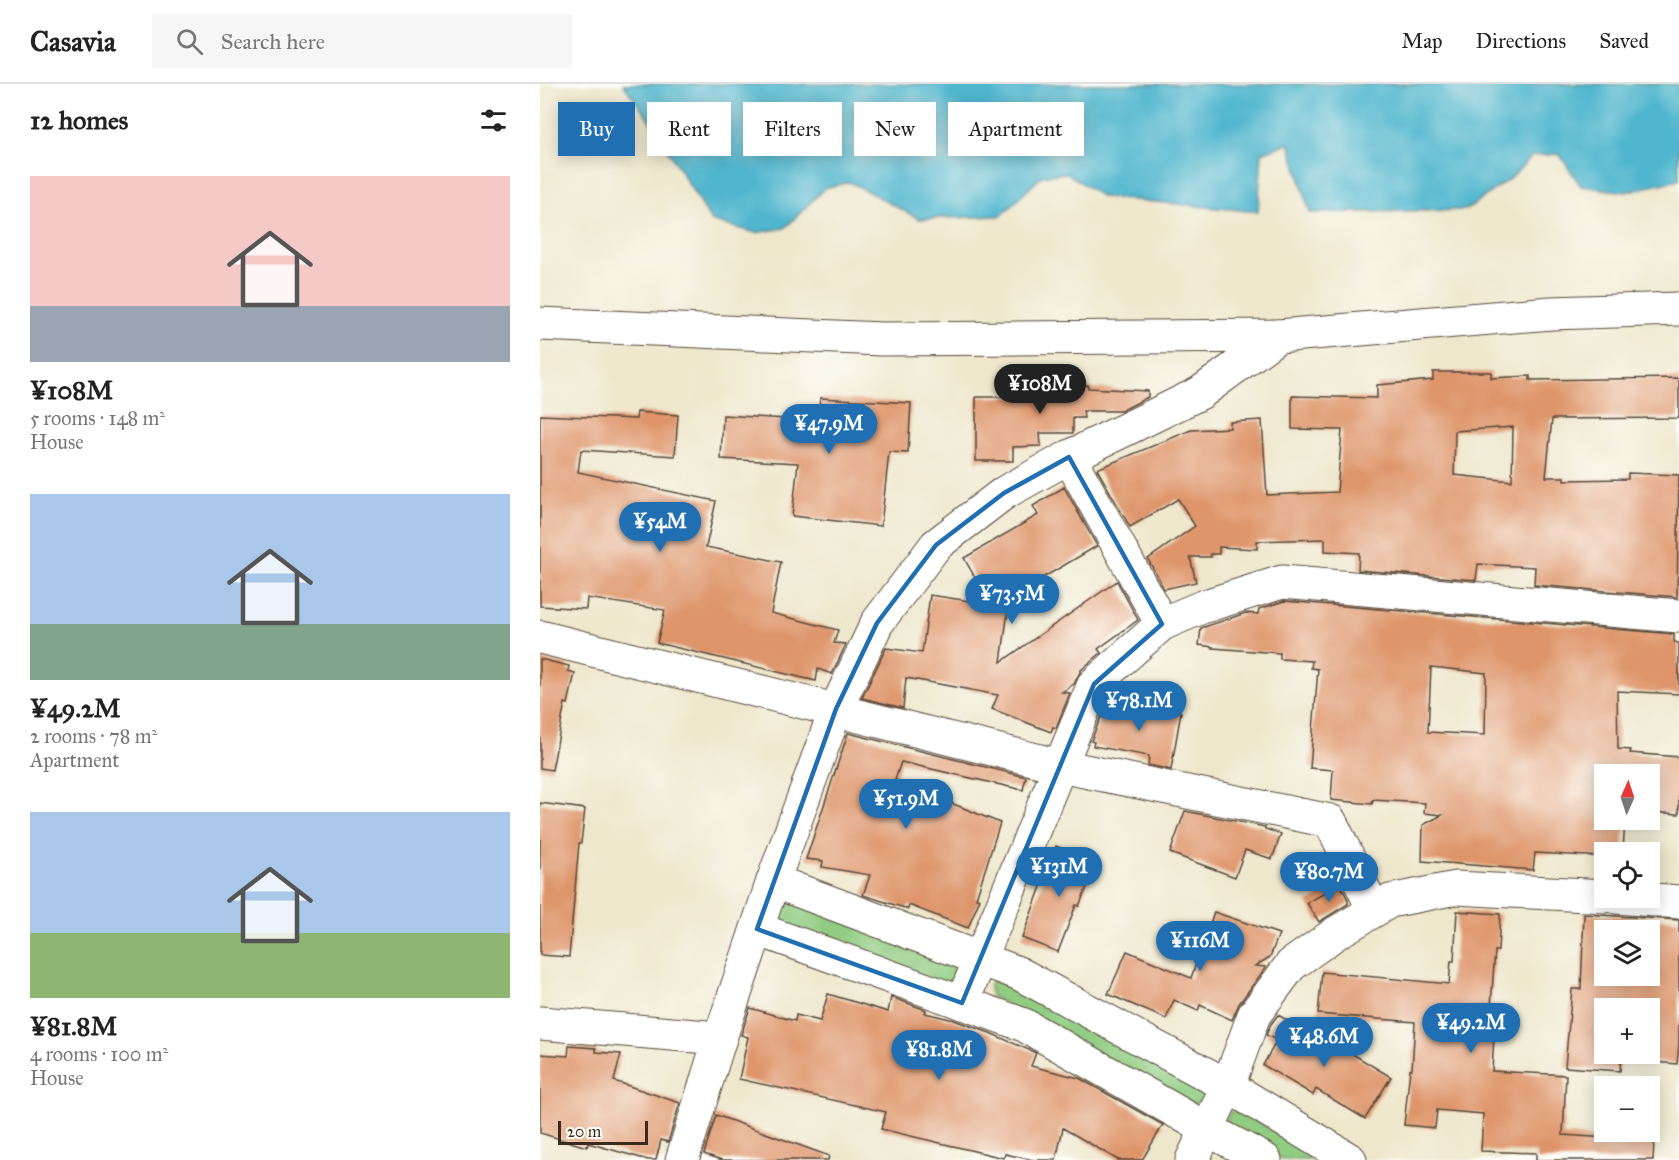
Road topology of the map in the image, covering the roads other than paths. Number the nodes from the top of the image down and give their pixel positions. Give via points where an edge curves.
1 (1679, 309) edge
2 (540, 324) edge
3 (1278, 336) junction
4 (1069, 457) junction
5 (1679, 616) edge
6 (1162, 624) junction
7 (540, 637) edge
8 (836, 709) junction
9 (1060, 766) junction
10 (773, 881) junction
11 (1594, 895) edge
12 (1660, 900) edge
13 (1679, 902) edge
14 (1374, 910) junction
15 (757, 929) junction
16 (980, 960) junction
17 (962, 1003) junction
18 (540, 1023) edge
19 (720, 1038) junction
20 (1228, 1086) junction
21 (1207, 1129) junction
22 (1344, 1158) edge
23 (682, 1160) edge
24 (1192, 1160) edge
25 (1266, 1160) edge

1 - 3 street via 1551,313
2 - 3 street via 882,339
3 - 4 street via 1200,393
4 - 6 street
4 - 8 street via 1004,493 936,545 877,623
5 - 6 street via 1282,582
6 - 9 street via 1094,684
7 - 8 street
8 - 9 street
8 - 10 street
9 - 14 street via 1330,821
9 - 16 street
10 - 15 street
10 - 16 street
11 - 14 street via 1456,888 1390,901
12 - 13 street
14 - 20 street via 1291,965 1254,1015
15 - 17 street
15 - 19 street
16 - 17 street
16 - 20 street via 1018,973
17 - 21 street via 1024,1025
18 - 19 street
19 - 23 street
20 - 21 street
20 - 22 street
21 - 24 street
21 - 25 street

